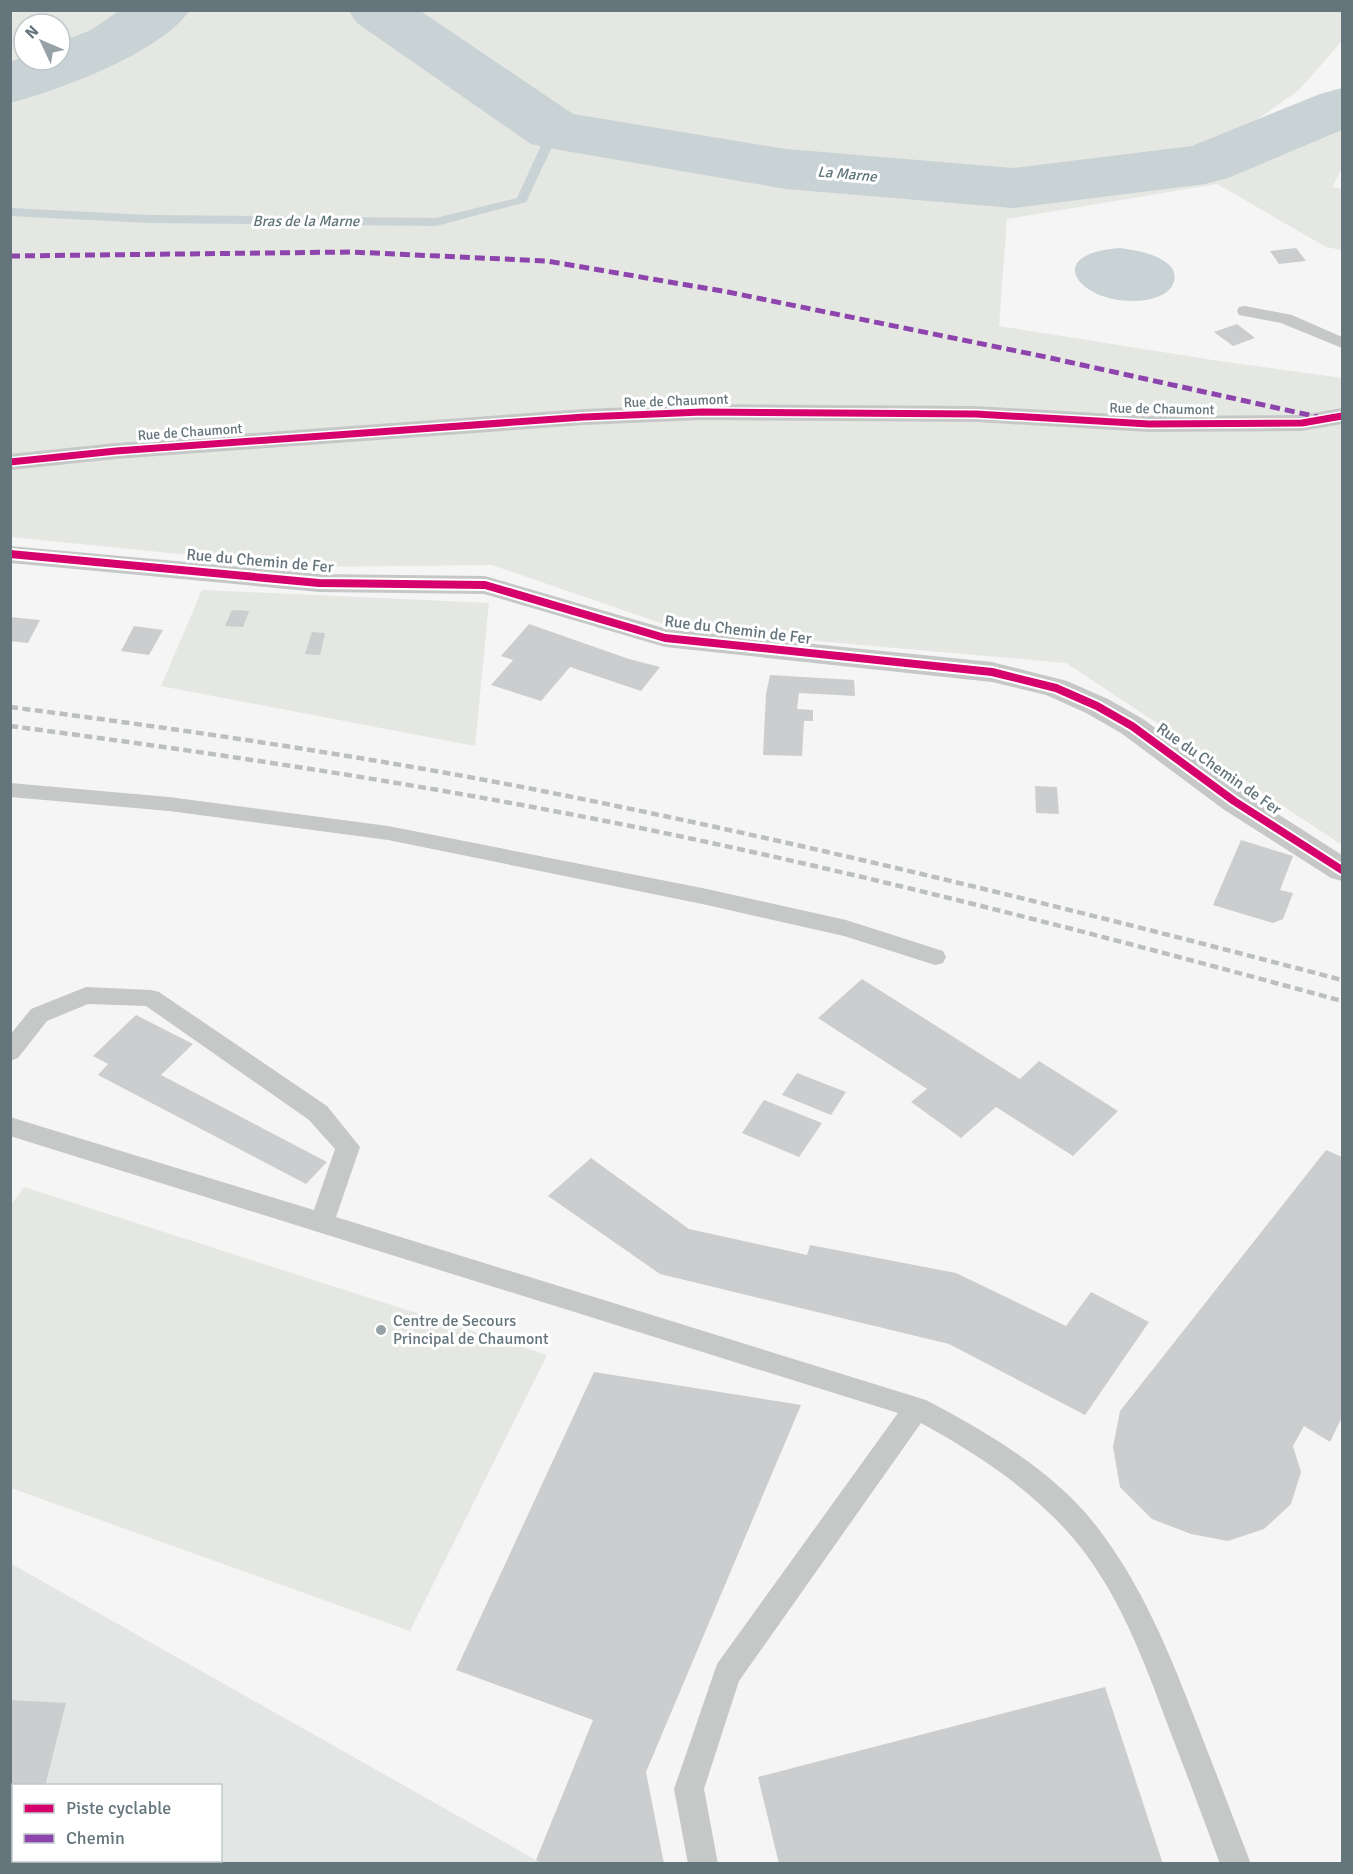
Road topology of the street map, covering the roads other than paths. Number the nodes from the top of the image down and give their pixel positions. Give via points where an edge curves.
1 (1245, 311) dead end
2 (1342, 343) edge
3 (1342, 416) edge
4 (10, 462) edge
5 (10, 554) edge
6 (10, 790) edge
7 (1342, 870) edge
8 (935, 957) dead end
9 (10, 1052) edge
10 (10, 1126) edge
11 (322, 1223) junction
12 (917, 1408) junction
13 (703, 1863) edge
14 (1236, 1863) edge

1 - 2 lane via 1286,319
3 - 4 street, Rue de Chaumont via 1302,423 1173,424 976,414 702,412 584,417
5 - 7 street, Rue du Chemin de Fer via 319,583 485,585 665,638 992,672 1056,688 1097,706
6 - 8 lane via 169,804 388,833 719,899 846,928
9 - 11 lane via 39,1015 86,996 151,998 318,1113 348,1147
10 - 11 lane
11 - 12 lane
12 - 13 lane via 727,1674 689,1789
12 - 14 lane via 968,1435 1046,1491 1083,1530 1124,1588 1160,1666

